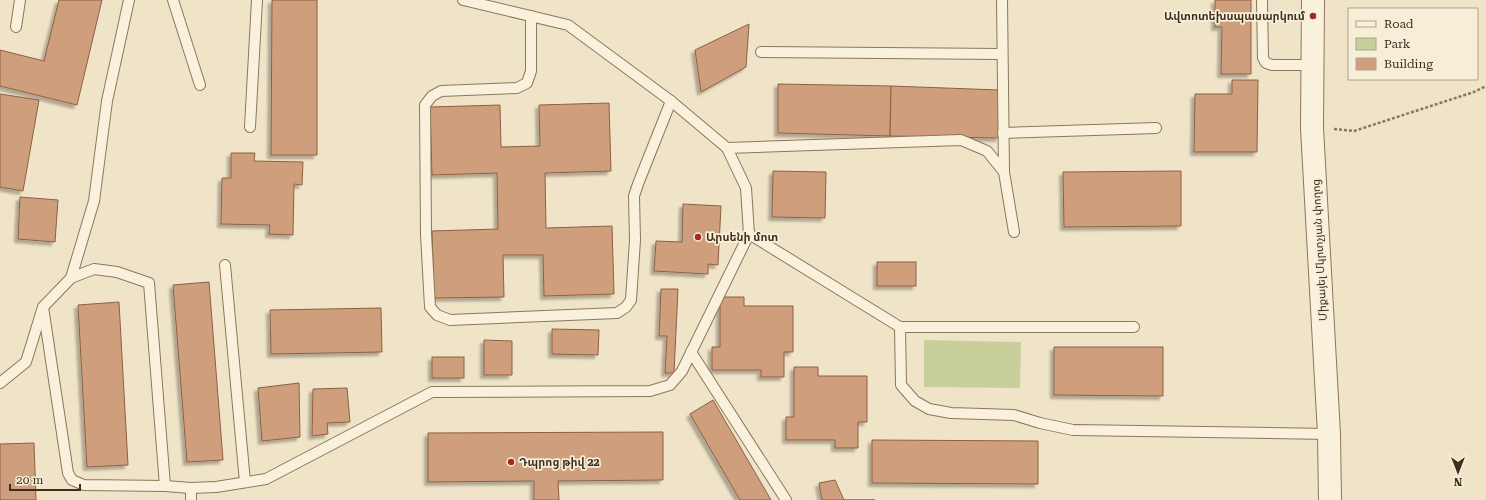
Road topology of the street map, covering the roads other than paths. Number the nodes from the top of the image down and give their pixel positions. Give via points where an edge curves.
1 (20, 0) edge
2 (129, 0) edge
3 (173, 0) edge
4 (257, 0) edge
5 (463, 0) edge
6 (1002, 0) edge
7 (1262, 0) edge
8 (1313, 0) edge
9 (531, 16) junction
10 (16, 27) dead end
11 (761, 52) dead end
12 (1002, 54) junction
13 (1313, 65) junction
14 (200, 85) dead end
15 (671, 101) junction
16 (250, 127) dead end
17 (1156, 128) dead end
18 (1003, 133) junction
19 (727, 148) junction
20 (1004, 172) junction
21 (1014, 232) dead end
22 (749, 234) junction
23 (225, 265) dead end
24 (71, 278) junction
25 (43, 307) junction
26 (900, 327) junction
27 (1134, 327) dead end
28 (691, 352) junction
29 (0, 383) edge
30 (1330, 434) junction
31 (245, 482) junction
32 (166, 486) junction
33 (191, 488) junction
34 (191, 500) edge
35 (786, 500) edge
36 (1330, 500) edge

1 - 10 lane
2 - 24 lane via 106,101 94,201
3 - 14 lane
4 - 16 lane
5 - 9 lane
6 - 12 lane
7 - 13 lane via 1263,58 1266,63
8 - 13 street, Միքայել Մկրտչյան փողոց
9 - 15 lane via 568,25
9 - 15 lane via 531,71 527,83 517,88 441,91 432,96 425,105 426,234 430,307 437,315 450,320 617,313 626,307 631,300 635,240 634,196
11 - 12 lane
12 - 18 lane
13 - 30 street, Միքայել Մկրտչյան փողոց via 1312,128
15 - 19 lane
17 - 18 lane
18 - 20 lane
19 - 20 lane via 961,140 987,151
19 - 22 lane via 746,188
20 - 21 lane
22 - 26 lane
22 - 28 lane
23 - 31 lane
24 - 25 lane
24 - 32 lane via 94,269 117,272 149,283
25 - 29 lane via 26,362
25 - 32 lane via 68,473 72,480 84,485
26 - 27 lane
26 - 30 lane via 901,385 915,401 929,409 951,413 1014,415 1072,430
28 - 31 lane via 682,371 670,385 650,391 432,392 266,479
28 - 35 lane
30 - 36 street, Միքայել Մկրտչյան փողոց
31 - 33 lane
32 - 33 lane
33 - 34 lane

